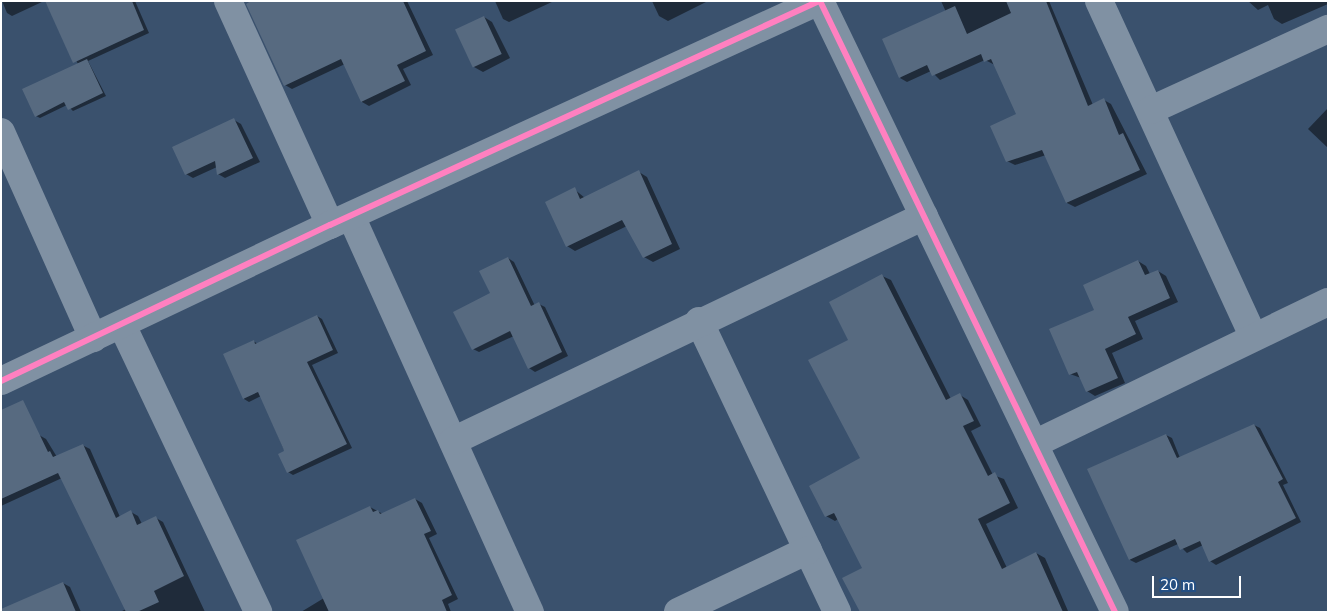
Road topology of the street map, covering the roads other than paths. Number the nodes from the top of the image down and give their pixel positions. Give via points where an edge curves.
1 (228, 1) edge
2 (820, 1) edge
3 (1099, 1) edge
4 (1328, 28) edge
5 (1151, 110) junction
6 (1, 132) edge
7 (924, 216) junction
8 (341, 220) junction
9 (1328, 302) edge
10 (699, 321) junction
11 (122, 325) junction
12 (1253, 336) junction
13 (93, 338) junction
14 (1, 381) edge
15 (453, 441) junction
16 (1034, 444) junction
17 (808, 550) junction
18 (258, 612) edge
19 (530, 612) edge
20 (678, 612) edge
21 (837, 612) edge
22 (1114, 612) edge

1 - 8 street
2 - 7 street
2 - 8 street
3 - 5 street
4 - 5 street
5 - 12 street
6 - 13 street
7 - 10 street
7 - 16 street
8 - 11 street
8 - 15 street
9 - 12 street
10 - 15 street
10 - 17 street
11 - 13 street
11 - 18 street
12 - 16 street
13 - 14 street
15 - 19 street
16 - 22 street
17 - 20 street
17 - 21 street

